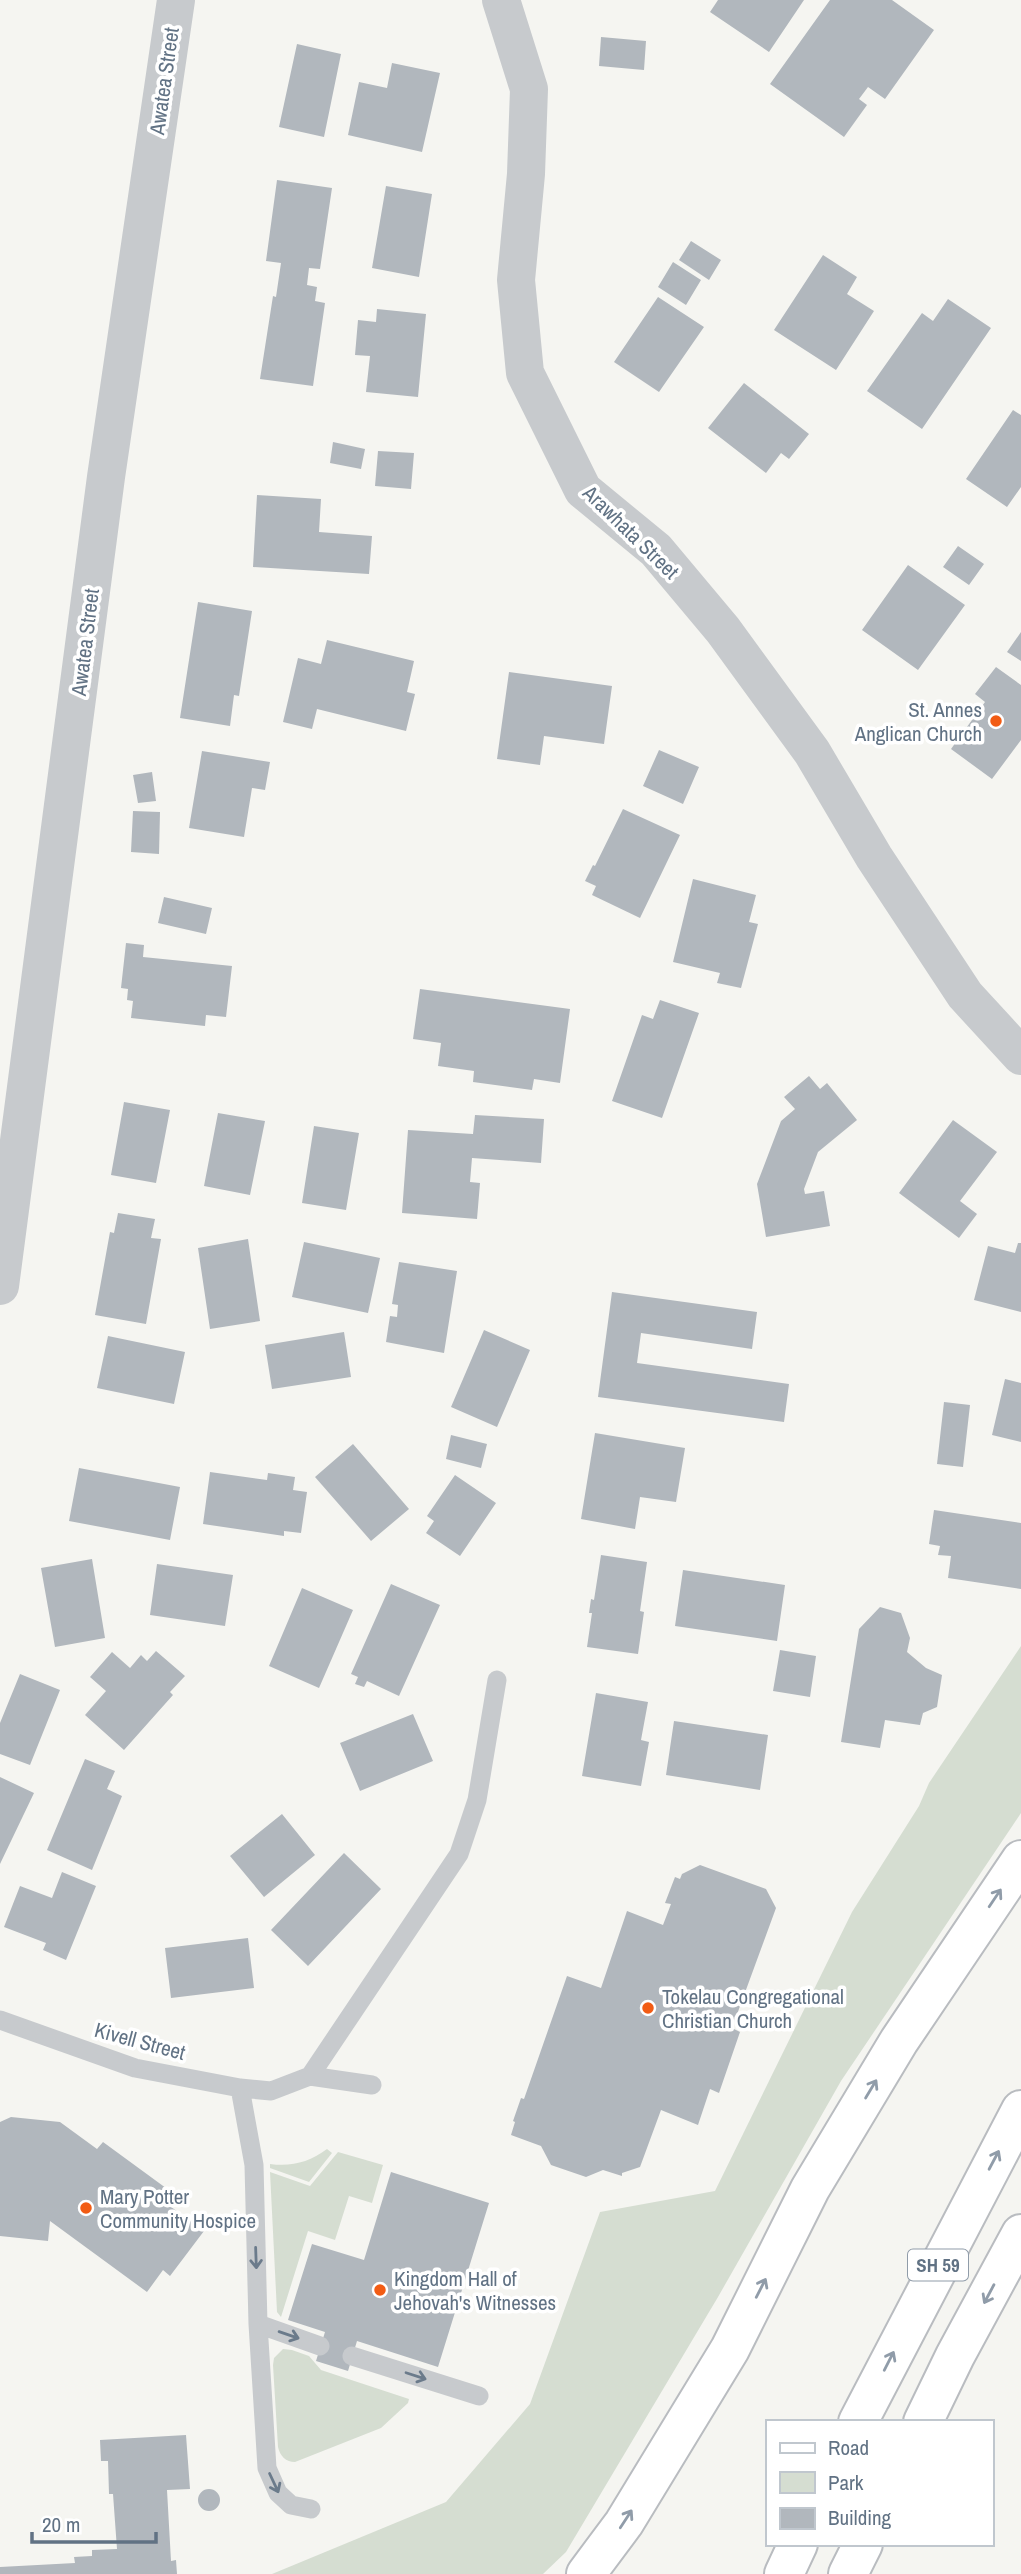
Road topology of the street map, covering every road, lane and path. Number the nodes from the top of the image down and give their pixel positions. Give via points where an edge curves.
1 (176, 0) edge
2 (501, 0) edge
3 (1021, 1056) edge
4 (0, 1286) edge
5 (497, 1680) dead end
6 (1021, 1860) edge
7 (0, 2020) edge
8 (310, 2076) junction
9 (372, 2085) dead end
10 (240, 2088) junction
11 (1021, 2110) edge
12 (1021, 2234) edge
13 (258, 2324) junction
14 (320, 2346) dead end
15 (352, 2356) dead end
16 (479, 2396) dead end
17 (859, 2420) edge
18 (924, 2420) edge
19 (311, 2509) dead end
20 (797, 2546) edge
21 (862, 2546) edge
22 (586, 2574) edge
23 (784, 2574) edge
24 (848, 2574) edge

1 - 4 street, Awatea Street via 106,477
2 - 3 street, Arawhata Street via 528,89 516,280 525,373 583,490 656,550 723,630 812,752 965,995
5 - 8 lane via 477,1800 459,1854
22 -> 6 main road via 624,2523 730,2349 810,2189 899,2041
7 - 10 lane, Kivell Street via 135,2068
8 - 9 lane
8 - 10 lane, Kivell Street via 271,2091
10 -> 13 lane via 254,2165
17 -> 11 main road, SH 59
12 -> 18 main road, SH 59
13 -> 14 lane
13 -> 19 lane via 267,2468 278,2493 291,2505
15 -> 16 lane
20 - 23 main road
21 - 24 main road

